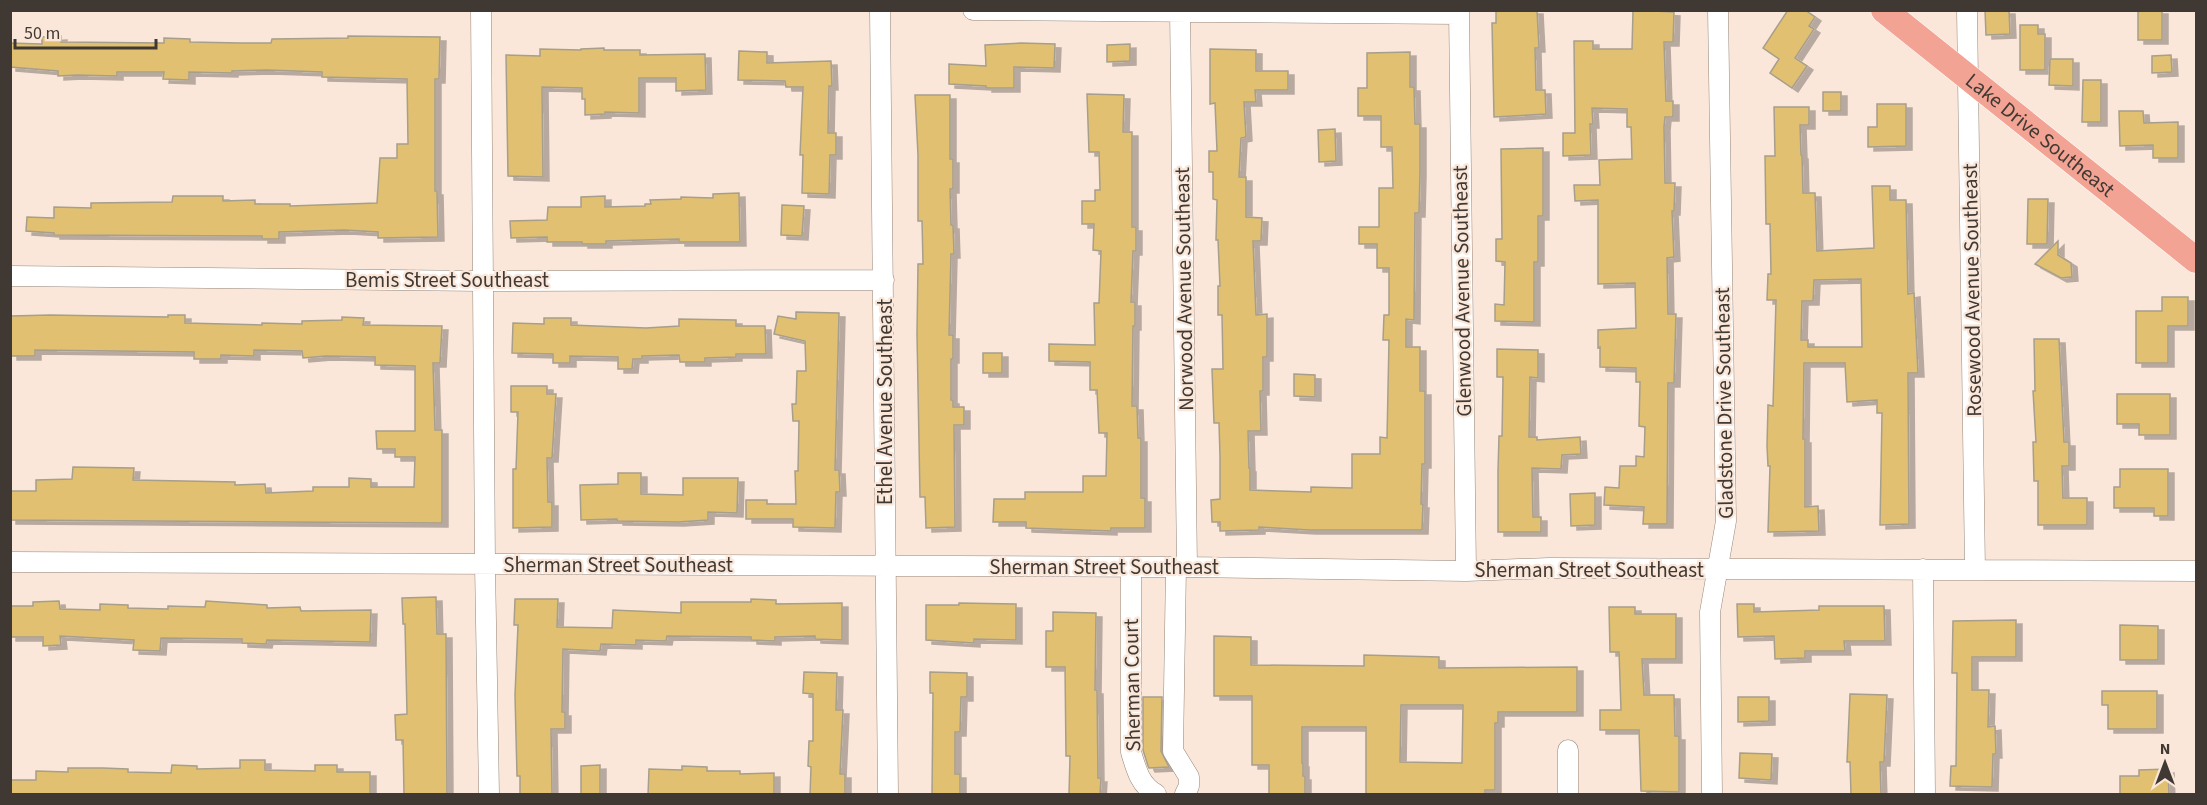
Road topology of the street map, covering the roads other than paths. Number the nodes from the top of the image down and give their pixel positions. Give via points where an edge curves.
1 (481, 10) edge
2 (880, 10) edge
3 (973, 10) edge
4 (1718, 10) edge
5 (1884, 10) edge
6 (1967, 10) edge
7 (1180, 12) edge
8 (1459, 12) edge
9 (1969, 80) junction
10 (2196, 260) edge
11 (10, 276) edge
12 (884, 280) junction
13 (483, 281) junction
14 (10, 562) edge
15 (485, 565) junction
16 (886, 566) junction
17 (1181, 567) junction
18 (1131, 568) junction
19 (1923, 568) junction
20 (1716, 570) junction
21 (1976, 570) junction
22 (1466, 571) junction
23 (2196, 571) edge
24 (1568, 750) dead end
25 (1149, 793) edge
26 (489, 795) edge
27 (888, 795) edge
28 (1185, 795) edge
29 (1568, 795) edge
30 (1712, 795) edge
31 (1924, 795) edge

1 - 13 street
2 - 12 street, Ethel Avenue Southeast
3 - 7 street
4 - 20 street, Gladstone Drive Southeast via 1726,521
5 - 9 main road, Lake Drive Southeast
6 - 9 street, Rosewood Avenue Southeast
7 - 8 street
7 - 17 street, Norwood Avenue Southeast
8 - 22 street, Glenwood Avenue Southeast
9 - 10 main road, Lake Drive Southeast
9 - 21 street, Rosewood Avenue Southeast
11 - 13 street, Bemis Street Southeast
12 - 13 street, Bemis Street Southeast
12 - 16 street, Ethel Avenue Southeast
13 - 15 street
14 - 15 street, Sherman Street Southeast
15 - 16 street, Sherman Street Southeast
15 - 26 street
16 - 18 street, Sherman Street Southeast
16 - 27 street, Ethel Avenue Southeast
17 - 18 street, Sherman Street Southeast
17 - 22 street, Sherman Street Southeast
17 - 28 street, Sherman Court via 1173,751 1189,777
18 - 25 street, Sherman Court via 1131,752 1137,774
19 - 20 street, Sherman Street Southeast
19 - 21 street, Sherman Street Southeast
19 - 31 street
20 - 22 street, Sherman Street Southeast
20 - 30 street, Gladstone Drive Southeast via 1710,612
21 - 23 street, Sherman Street Southeast
24 - 29 street

